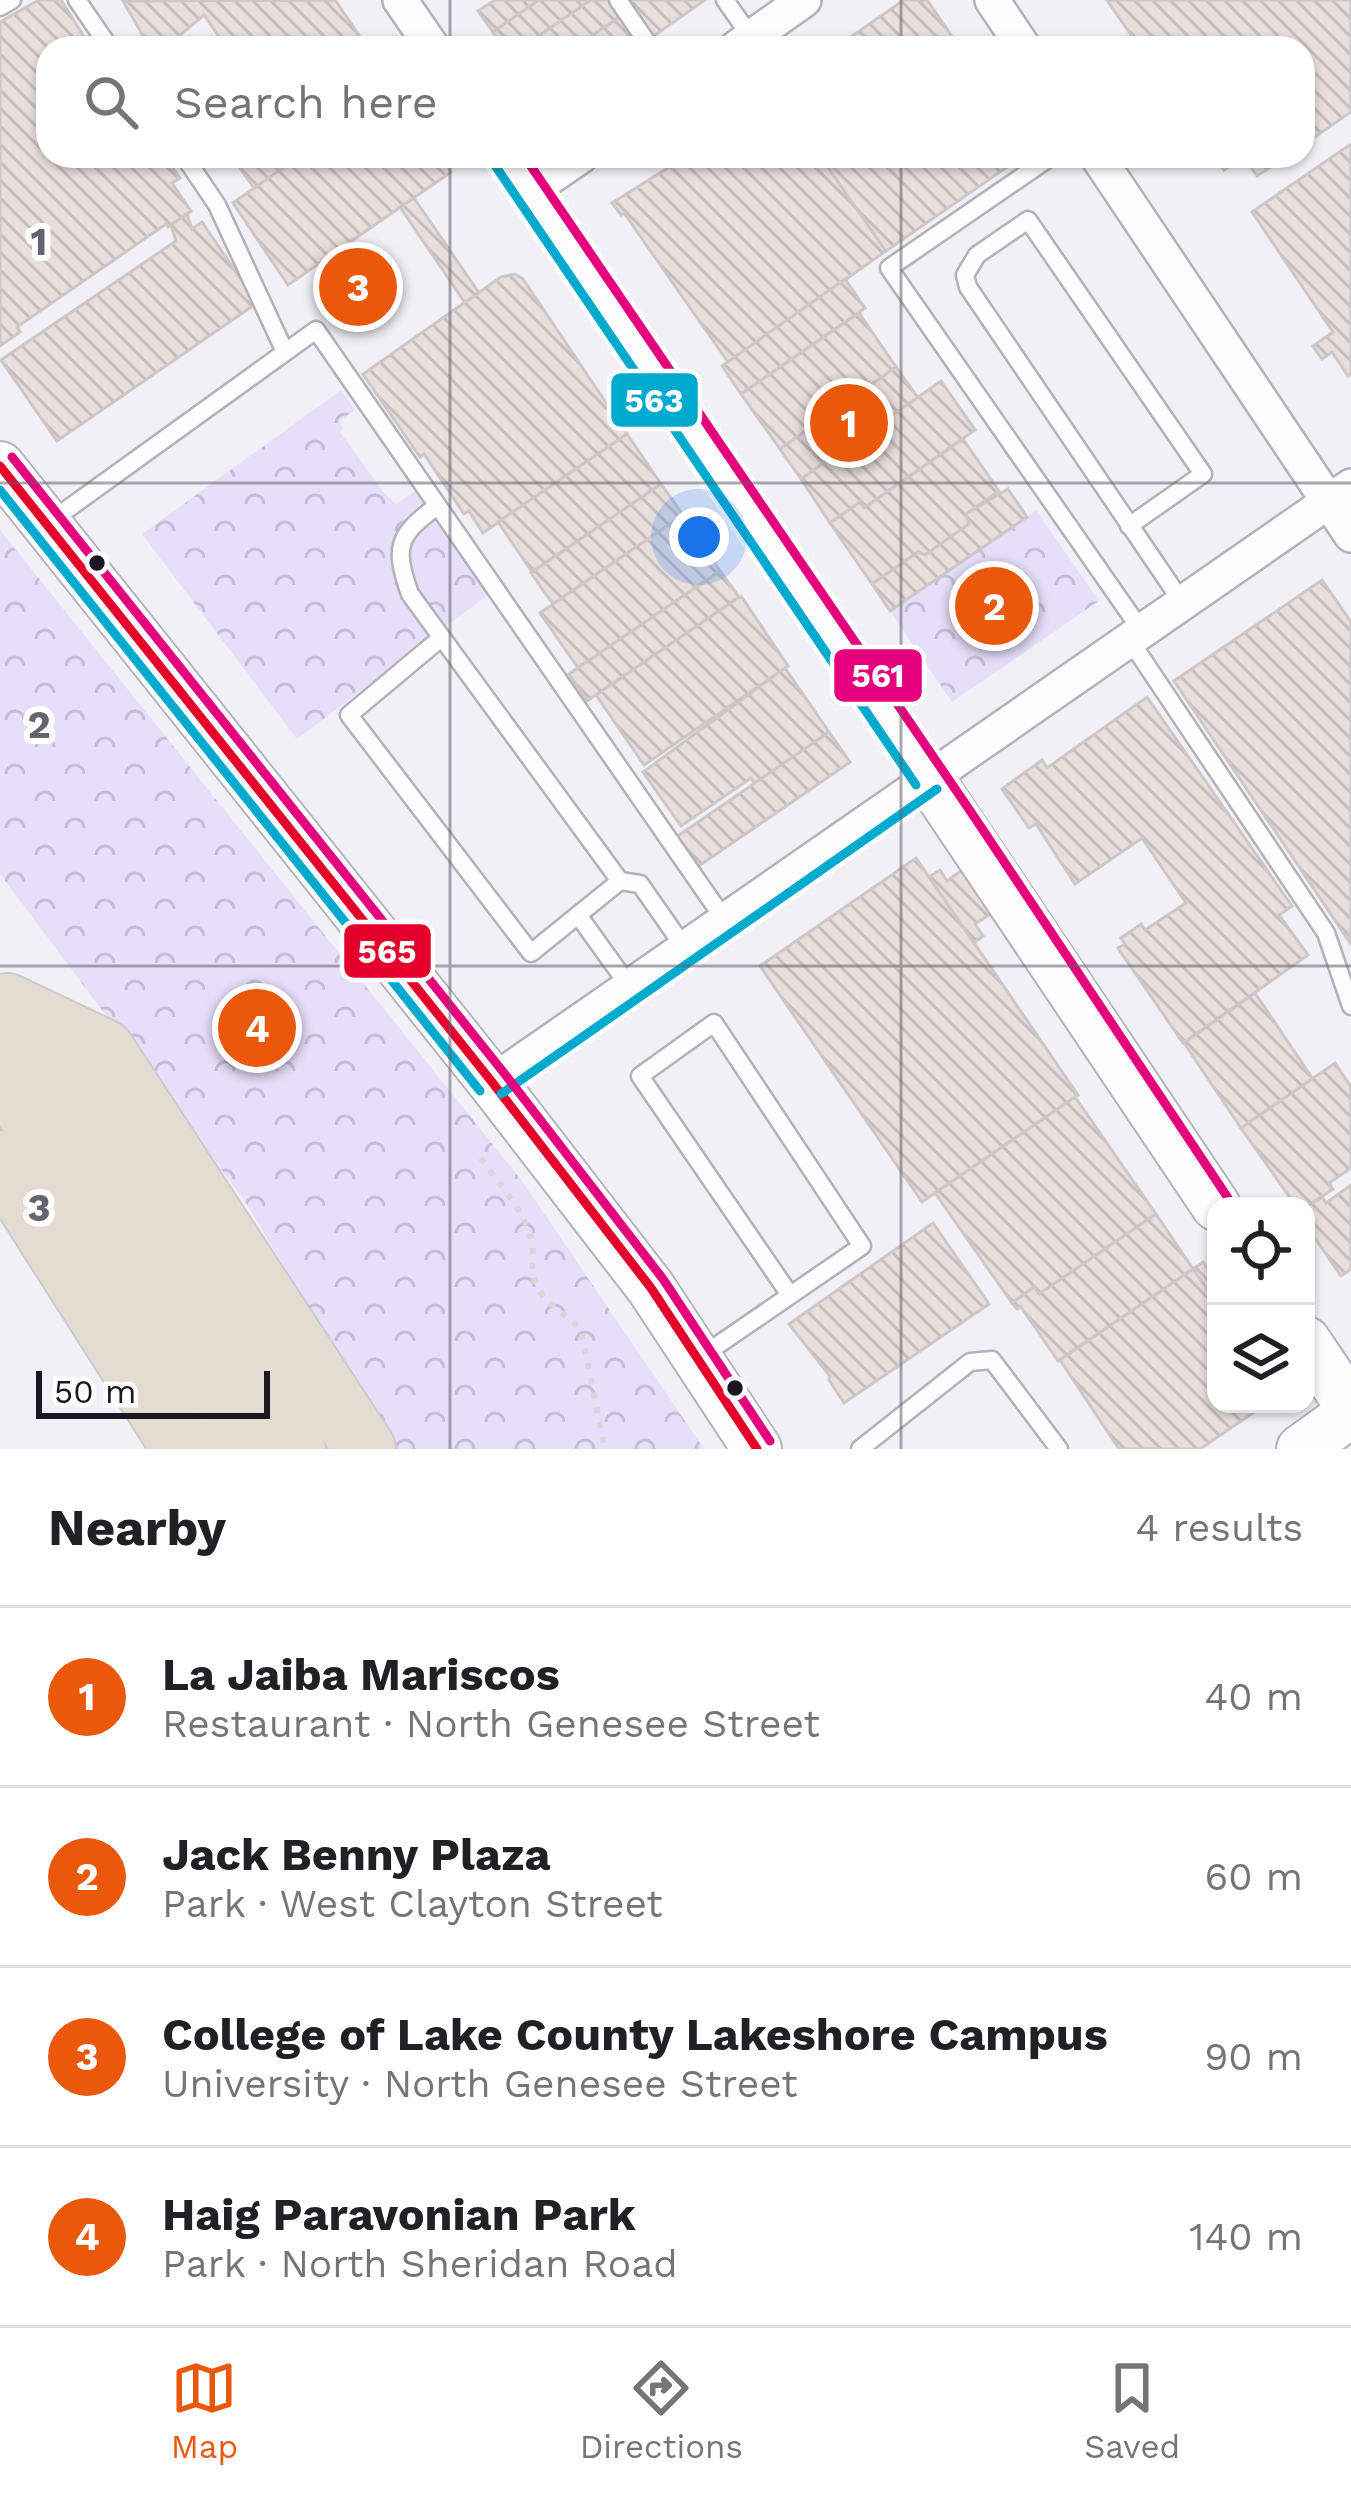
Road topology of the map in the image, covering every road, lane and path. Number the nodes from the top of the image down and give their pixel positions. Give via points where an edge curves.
1 (12, 0) edge
2 (77, 0) edge
3 (400, 0) edge
4 (618, 0) edge
5 (725, 0) edge
6 (804, 0) edge
7 (992, 0) edge
8 (0, 7) edge
9 (102, 36) edge
10 (425, 36) edge
11 (643, 36) edge
12 (740, 36) edge
13 (753, 36) edge
14 (1016, 36) edge
15 (192, 168) edge
16 (514, 168) edge
17 (564, 168) edge
18 (1035, 168) edge
19 (1105, 168) edge
20 (530, 191) junction
21 (285, 352) junction
22 (0, 466) edge
23 (1340, 494) edge
24 (437, 506) junction
25 (46, 525) junction
26 (1129, 526) junction
27 (1351, 535) edge
28 (1182, 602) junction
29 (1135, 634) junction
30 (441, 638) junction
31 (928, 777) junction
32 (620, 881) junction
33 (578, 915) junction
34 (724, 919) junction
35 (684, 947) junction
36 (628, 986) junction
37 (3, 1000) edge
38 (1351, 1006) edge
39 (0, 1071) edge
40 (492, 1082) junction
41 (481, 1158) dead end
42 (0, 1161) edge
43 (1210, 1197) edge
44 (790, 1295) junction
45 (1315, 1355) edge
46 (698, 1358) junction
47 (1351, 1411) edge
48 (183, 1449) edge
49 (245, 1449) edge
50 (296, 1449) edge
51 (364, 1449) edge
52 (605, 1449) edge
53 (758, 1449) edge
54 (860, 1449) edge
55 (1058, 1449) edge
56 (1301, 1449) edge

1 - 8 lane
2 - 9 lane
3 - 10 street
4 - 11 lane
5 - 12 lane
6 - 13 street
7 - 14 street
15 - 21 lane
16 - 20 street
17 - 20 street
18 - 29 lane via 889,268
19 - 23 street
20 - 31 street
21 - 24 lane via 316,330
21 - 25 lane
22 - 25 main road
23 - 27 street
23 - 28 street
24 - 30 lane via 400,541 400,567
24 - 34 lane
25 - 40 main road
26 - 26 lane via 1203,474 1028,220 977,255 965,275 968,287
26 - 28 lane
28 - 29 street
29 - 31 street
29 - 38 lane via 1326,933
30 - 32 lane
30 - 33 lane via 349,715 531,953
31 - 34 street
31 - 43 main road
32 - 33 lane
32 - 35 lane via 640,884
33 - 36 lane
34 - 35 street
35 - 36 street
36 - 40 street
37 - 50 highway
37 - 51 highway via 104,1050
39 - 49 highway
40 - 46 main road
41 - 52 path via 532,1239 537,1288 581,1330
42 - 48 highway
44 - 44 lane via 862,1246 714,1023 640,1076
44 - 46 lane
45 - 47 main road
46 - 53 main road
47 - 56 main road
54 - 55 lane via 970,1362 992,1360

